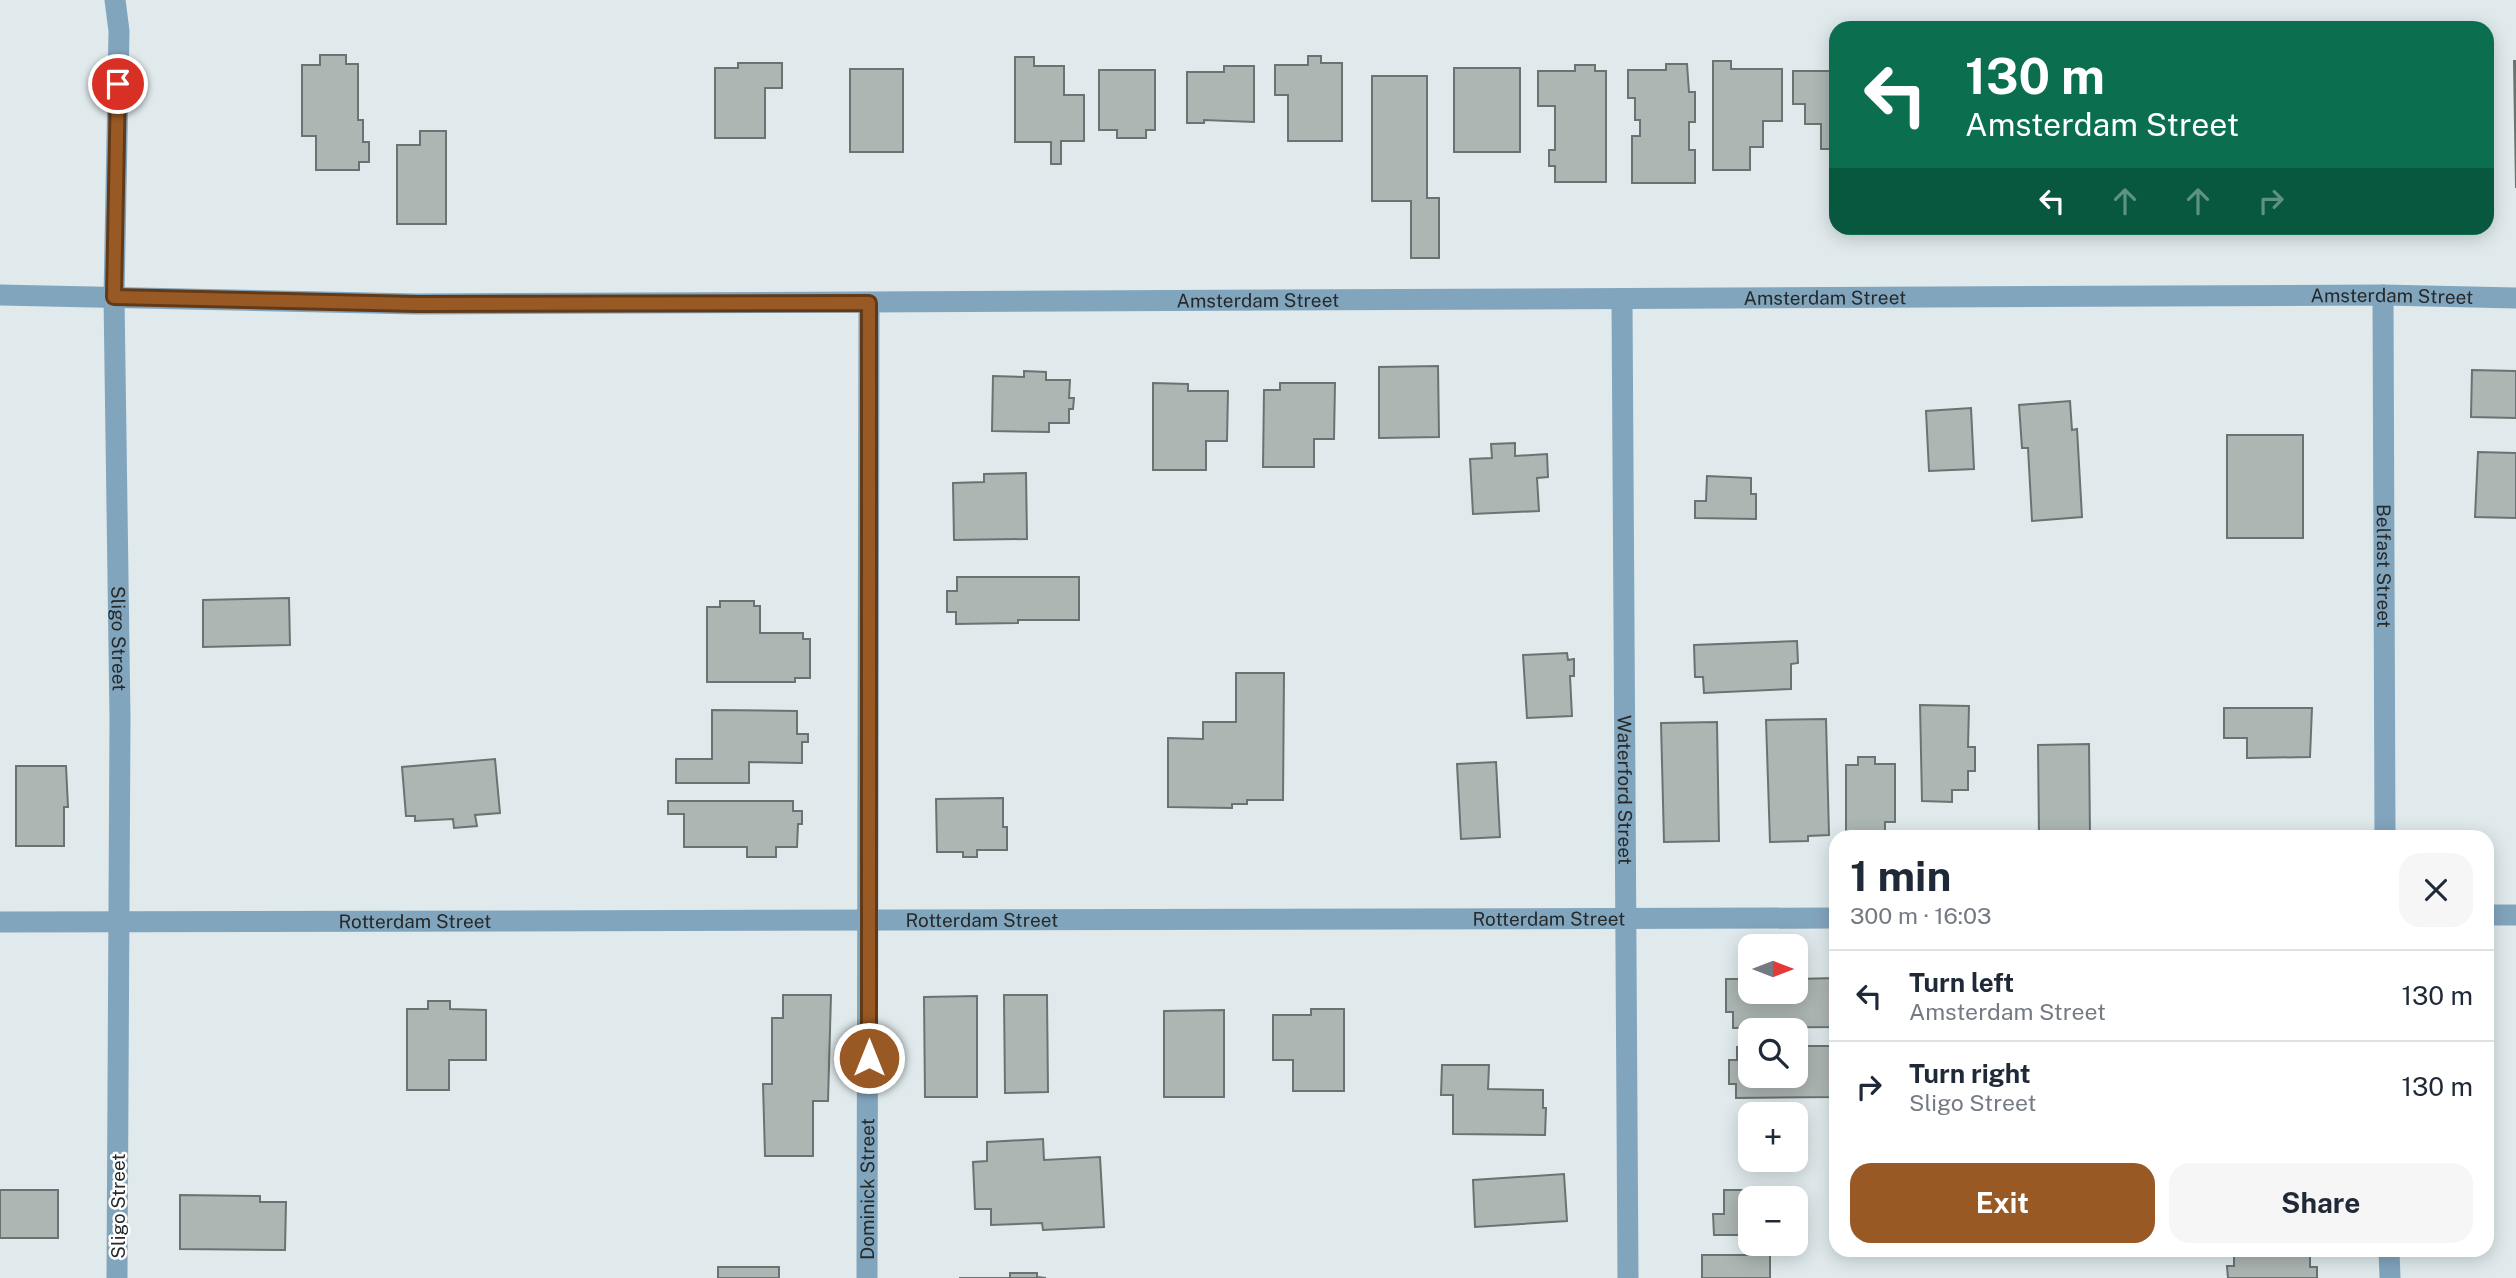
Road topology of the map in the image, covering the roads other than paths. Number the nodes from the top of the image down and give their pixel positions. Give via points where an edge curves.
1 (115, 0) edge
2 (0, 295) edge
3 (2382, 295) junction
4 (114, 297) junction
5 (2516, 298) edge
6 (1622, 300) junction
7 (869, 303) junction
8 (2385, 830) edge
9 (2494, 915) edge
10 (2516, 915) edge
11 (1829, 918) edge
12 (1626, 919) junction
13 (869, 920) junction
14 (119, 921) junction
15 (0, 922) edge
16 (2389, 1257) edge
17 (117, 1278) edge
18 (867, 1278) edge
19 (1628, 1278) edge
20 (2390, 1278) edge

1 - 4 street, Sligo Street via 119,31
2 - 4 street, Amsterdam Street
3 - 5 street, Amsterdam Street
3 - 6 street, Amsterdam Street
3 - 8 street, Belfast Street
4 - 7 street, Amsterdam Street via 417,304
4 - 14 street, Sligo Street
6 - 7 street, Amsterdam Street
6 - 12 street, Waterford Street
7 - 13 street, Dominick Street
9 - 10 street
11 - 12 street, Rotterdam Street
12 - 13 street, Rotterdam Street
12 - 19 street, Waterford Street
13 - 14 street, Rotterdam Street
13 - 18 street, Dominick Street
14 - 15 street, Rotterdam Street
14 - 17 street, Sligo Street
16 - 20 street

